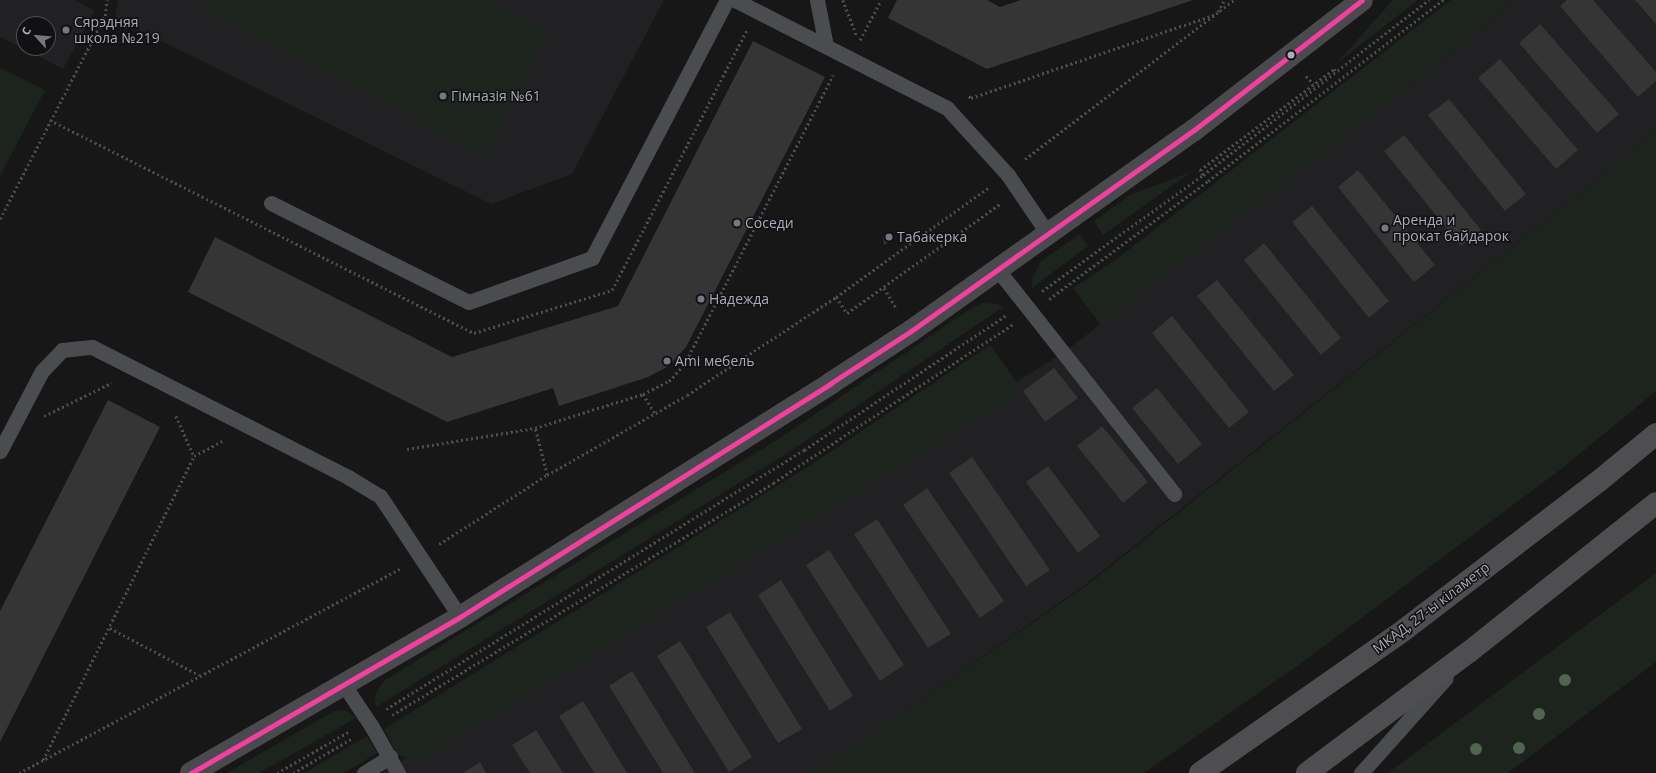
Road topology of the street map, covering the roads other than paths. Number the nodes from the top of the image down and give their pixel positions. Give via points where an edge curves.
1 (727, 0) edge
2 (735, 0) edge
3 (817, 0) edge
4 (1362, 0) edge
5 (826, 46) junction
6 (271, 203) dead end
7 (1048, 234) junction
8 (998, 270) junction
9 (1656, 434) edge
10 (0, 451) edge
11 (1174, 494) dead end
12 (1656, 503) edge
13 (460, 617) junction
14 (1469, 652) junction
15 (344, 684) junction
16 (390, 757) junction
17 (191, 773) edge
18 (364, 773) edge
19 (398, 773) edge
20 (1200, 773) edge
21 (1307, 773) edge
22 (1361, 773) edge

1 - 6 lane via 592,258 469,302
2 - 5 lane
3 - 5 lane
4 - 7 main road via 1194,130
5 - 7 lane via 947,108 1008,174
7 - 8 main road
8 - 11 lane
8 - 13 main road via 831,384
9 - 20 highway, МКАД, 27-ы кіламетр via 1599,481 1404,630
10 - 13 lane via 42,371 62,350 92,347 348,477 380,496
12 - 14 highway
13 - 15 main road
14 - 21 highway
14 - 22 lane
15 - 16 lane
15 - 17 main road
16 - 18 lane
16 - 19 lane

